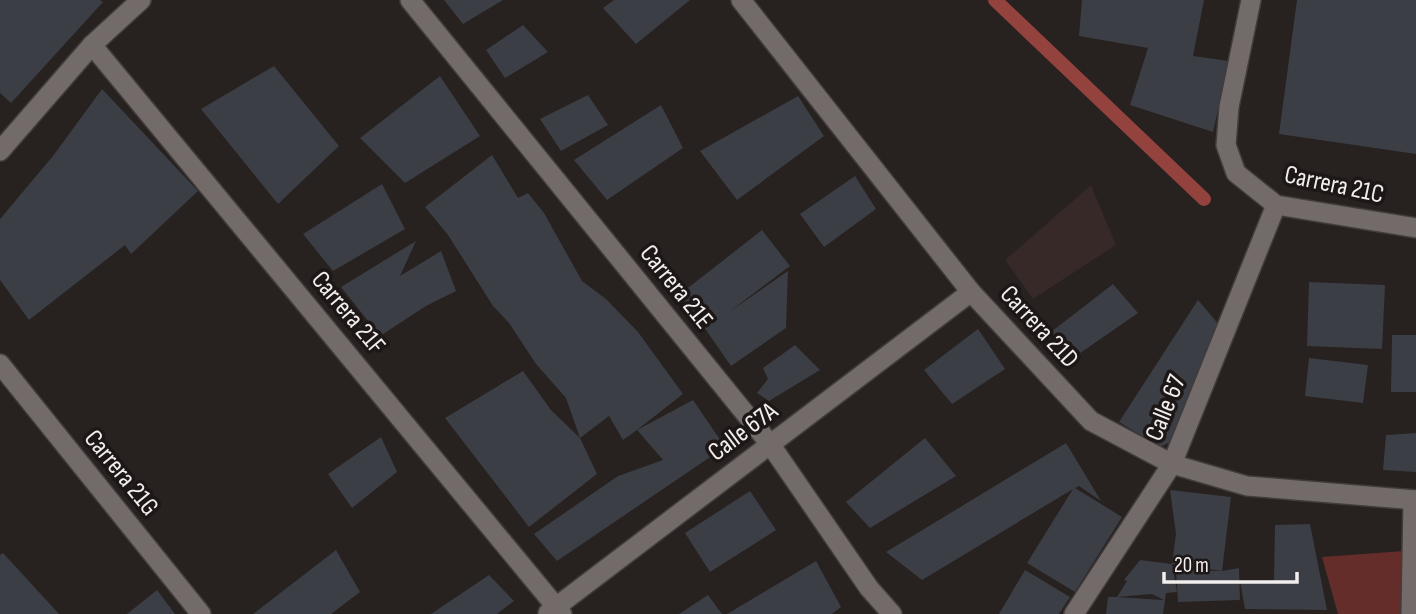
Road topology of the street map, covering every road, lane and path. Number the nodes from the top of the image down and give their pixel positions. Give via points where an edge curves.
1 (410, 0) edge
2 (741, 0) edge
3 (1251, 0) edge
4 (132, 3) edge
5 (92, 45) junction
6 (0, 151) edge
7 (1276, 205) junction
8 (1416, 228) edge
9 (971, 292) junction
10 (0, 364) edge
11 (770, 444) junction
12 (1172, 464) junction
13 (1415, 500) edge
14 (556, 612) edge
15 (201, 614) edge
16 (892, 614) edge
17 (1073, 614) edge
18 (1410, 614) edge

1 - 11 street, Carrera 21E
2 - 9 street, Carrera 21D
3 - 7 street, Carrera 21C via 1228,107 1226,145 1236,173
4 - 5 street
5 - 6 street
5 - 14 street, Carrera 21F
7 - 8 street, Carrera 21C
7 - 12 street, Calle 67
9 - 11 street, Calle 67A
9 - 12 street, Carrera 21D via 1091,421
10 - 15 street, Carrera 21G
11 - 14 street, Calle 67A
11 - 16 street, Carrera 21E via 869,588
12 - 13 street, Carrera 21D via 1247,486
12 - 17 street, Calle 67
13 - 18 street

